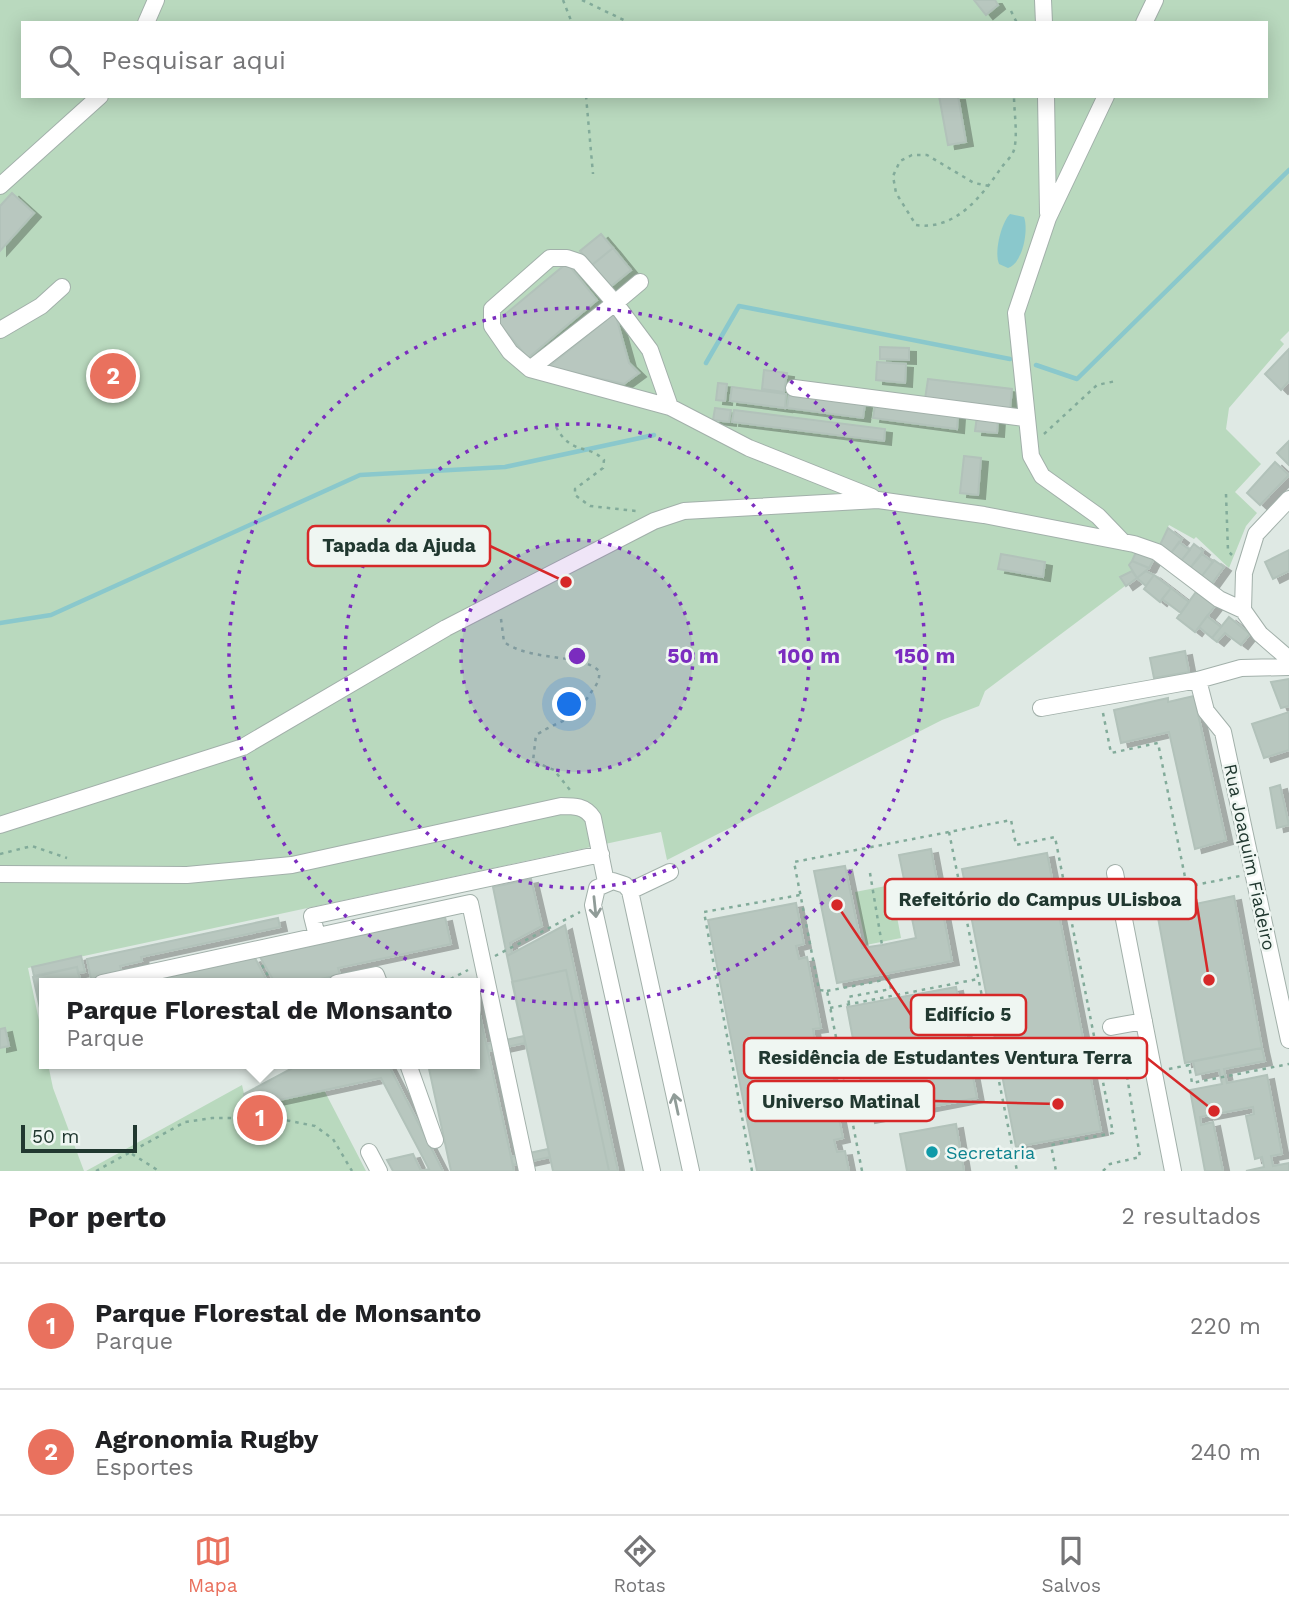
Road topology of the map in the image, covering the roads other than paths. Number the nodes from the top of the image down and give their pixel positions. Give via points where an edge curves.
1 (156, 0) edge
2 (1044, 0) edge
3 (1155, 0) edge
4 (147, 21) edge
5 (1044, 21) edge
6 (1144, 21) edge
7 (98, 98) edge
8 (1046, 98) edge
9 (1105, 98) edge
10 (0, 186) edge
11 (1048, 218) junction
12 (640, 282) dead end
13 (62, 287) dead end
14 (615, 303) junction
15 (0, 330) edge
16 (530, 369) junction
17 (794, 388) dead end
18 (670, 407) junction
19 (1025, 418) junction
20 (1289, 499) edge
21 (878, 500) junction
22 (1123, 542) junction
23 (1243, 610) junction
24 (1289, 659) edge
25 (1289, 667) edge
26 (1198, 680) junction
27 (1041, 709) dead end
28 (0, 825) edge
29 (601, 854) junction
30 (670, 872) dead end
31 (1115, 873) dead end
32 (0, 874) edge
33 (606, 882) junction
34 (630, 891) junction
35 (317, 936) junction
36 (125, 978) edge
37 (361, 978) edge
38 (377, 978) edge
39 (1144, 1021) junction
40 (1111, 1027) dead end
41 (1289, 1040) edge
42 (410, 1069) edge
43 (435, 1140) dead end
44 (369, 1152) dead end
45 (379, 1171) edge
46 (527, 1171) edge
47 (652, 1171) edge
48 (691, 1171) edge
49 (1173, 1171) edge

1 - 4 street
2 - 5 street
3 - 6 street
7 - 10 street
8 - 11 street
9 - 11 street
11 - 19 street via 1016,313
12 - 14 street
13 - 15 street via 41,306
14 - 16 street
14 - 16 street via 579,262 550,258 492,309 492,326 510,352
14 - 18 street via 650,350
16 - 18 street
17 - 19 street
18 - 21 street via 749,448
19 - 22 street via 1031,456 1042,476 1098,516
20 - 23 street via 1256,534 1244,573
21 - 22 street
21 - 28 street via 684,511 654,520 368,672 243,747
22 - 23 street via 1157,552 1219,599
23 - 24 street via 1260,634
25 - 26 street via 1241,668
26 - 27 street
26 - 41 street, Rua Joaquim Fiadeiro via 1206,711 1223,732
29 - 32 street via 588,811 561,806 292,865 187,875
29 - 33 street
29 - 35 street via 312,916
30 - 34 street
31 - 39 street
33 - 34 street via 619,882
33 -> 47 street via 594,893 593,905
48 -> 34 street
35 - 36 street
35 - 46 street via 470,903
37 - 38 street
39 - 40 street
39 - 49 street
42 - 43 street
44 - 45 street

